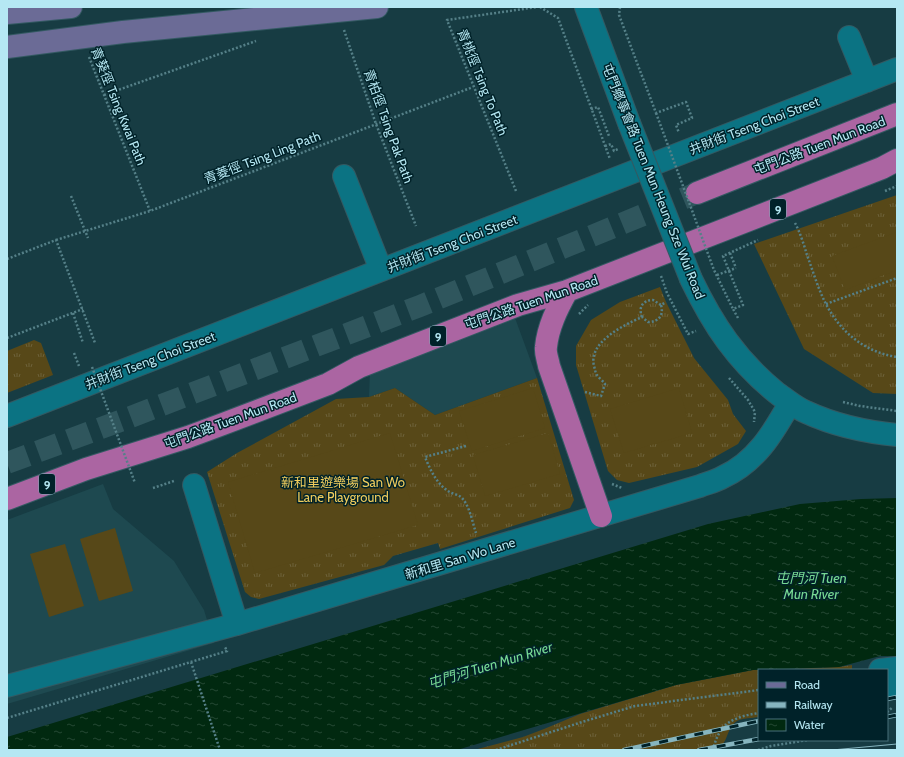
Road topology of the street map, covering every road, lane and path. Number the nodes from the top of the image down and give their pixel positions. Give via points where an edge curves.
1 (71, 7) edge
2 (377, 7) edge
3 (537, 7) edge
4 (540, 7) edge
5 (586, 7) edge
6 (620, 7) edge
7 (7, 14) edge
8 (345, 32) dead end
9 (849, 37) dead end
10 (262, 39) dead end
11 (7, 47) edge
12 (87, 53) dead end
13 (897, 69) edge
14 (866, 81) junction
15 (473, 86) junction
16 (104, 95) junction
17 (591, 109) junction
18 (656, 113) junction
19 (897, 114) edge
20 (376, 124) junction
21 (676, 125) dead end
22 (609, 136) dead end
23 (605, 146) junction
24 (614, 150) dead end
25 (611, 164) dead end
26 (892, 165) edge
27 (344, 176) dead end
28 (516, 191) dead end
29 (697, 193) tunnel mouth
30 (70, 196) dead end
31 (150, 210) junction
32 (416, 226) dead end
33 (789, 226) dead end
34 (88, 238) dead end
35 (763, 238) dead end
36 (56, 240) junction
37 (730, 253) junction
38 (7, 259) edge
39 (382, 270) junction
40 (660, 276) dead end
41 (717, 276) junction
42 (897, 278) edge
43 (567, 291) junction
44 (666, 302) dead end
45 (591, 303) dead end
46 (826, 304) junction
47 (661, 305) junction
48 (733, 309) junction
49 (83, 310) junction
50 (73, 313) junction
51 (642, 317) junction
52 (575, 318) dead end
53 (739, 321) dead end
54 (700, 336) dead end
55 (7, 338) edge
56 (83, 343) dead end
57 (95, 343) dead end
58 (897, 357) edge
59 (92, 367) dead end
60 (726, 375) dead end
61 (585, 392) dead end
62 (838, 401) dead end
63 (790, 403) junction
64 (897, 411) edge
65 (7, 416) edge
66 (754, 427) dead end
67 (897, 435) edge
68 (466, 446) dead end
69 (608, 481) dead end
70 (186, 482) joint
71 (135, 483) dead end
72 (153, 488) dead end
73 (627, 488) dead end
74 (7, 499) edge
75 (601, 516) junction
76 (478, 538) dead end
77 (237, 624) junction
78 (227, 651) dead end
79 (191, 662) junction
80 (7, 686) edge
81 (758, 690) edge
82 (758, 713) edge
83 (7, 718) edge
84 (802, 741) edge
85 (220, 750) edge
86 (496, 750) edge
87 (712, 750) edge
88 (758, 750) edge

1 - 7 main road
2 - 11 main road via 123,32
3 - 15 path, 青桃徑 Tsing To Path via 447,20
4 - 17 path via 558,18
5 - 63 street, 屯門鄉事會路 Tuen Mun Heung Sze Wui Road, bridge via 691,278 712,320 735,352 767,385
6 - 18 path via 619,15
8 - 20 path, 青柏徑 Tsing Pak Path
9 - 14 street
10 - 16 path
12 - 16 path, 青葵徑 Tsing Kwai Path
13 - 14 street, 井財街 Tseng Choi Street
14 - 39 street, 井財街 Tseng Choi Street
15 - 20 path, 青菱徑 Tsing Ling Path
15 - 28 path, 青桃徑 Tsing To Path
16 - 31 path, 青葵徑 Tsing Kwai Path
17 - 22 path via 598,107
17 - 23 path
18 - 21 path via 686,102 692,118
18 - 41 path, bridge
19 - 29 highway, 屯門公路 Tuen Mun Road
20 - 31 path, 青菱徑 Tsing Ling Path
20 - 32 path, 青柏徑 Tsing Pak Path
23 - 24 path via 611,144
23 - 25 path
26 - 43 highway, 屯門公路 Tuen Mun Road / 9
27 - 39 street
30 - 34 path, bridge
31 - 36 path, 青菱徑 Tsing Ling Path
33 - 46 path via 796,223
35 - 37 path
36 - 38 path, 青菱徑 Tsing Ling Path
36 - 49 path
37 - 41 path, bridge via 736,268
37 - 48 path via 722,256 743,305
39 - 65 street, 井財街 Tseng Choi Street
40 - 54 path via 688,334 696,331
41 - 48 path, bridge
42 - 46 path
43 - 74 highway, 屯門公路 Tuen Mun Road / 9 via 512,307 359,367 328,384 223,424 86,469
43 - 75 highway via 557,308 545,349
44 - 47 path
45 - 52 path
46 - 58 path via 846,333 867,348
47 - 51 path via 661,315 656,321 648,322
47 - 51 path via 654,300 646,302 641,306
48 - 53 path
49 - 50 path
49 - 57 path
50 - 55 path
50 - 56 path
51 - 61 path via 604,339 596,349 593,361 596,374 606,384 601,396
59 - 71 path, bridge
60 - 66 path via 748,400 754,412
62 - 64 path
63 - 67 street, 屯門鄉事會路 Tuen Mun Heung Sze Wui Road via 827,420
63 - 75 street, 新和里 San Wo Lane via 770,438 743,466 723,477 680,493
68 - 76 path via 425,457 439,483 467,505
69 - 73 path
70 - 72 path
70 - 77 street
75 - 77 street, 新和里 San Wo Lane
77 - 80 street, 新和里 San Wo Lane
78 - 79 path
79 - 83 path
79 - 85 path
81 - 86 path via 635,706
82 - 87 path via 731,721 720,732
84 - 88 path

